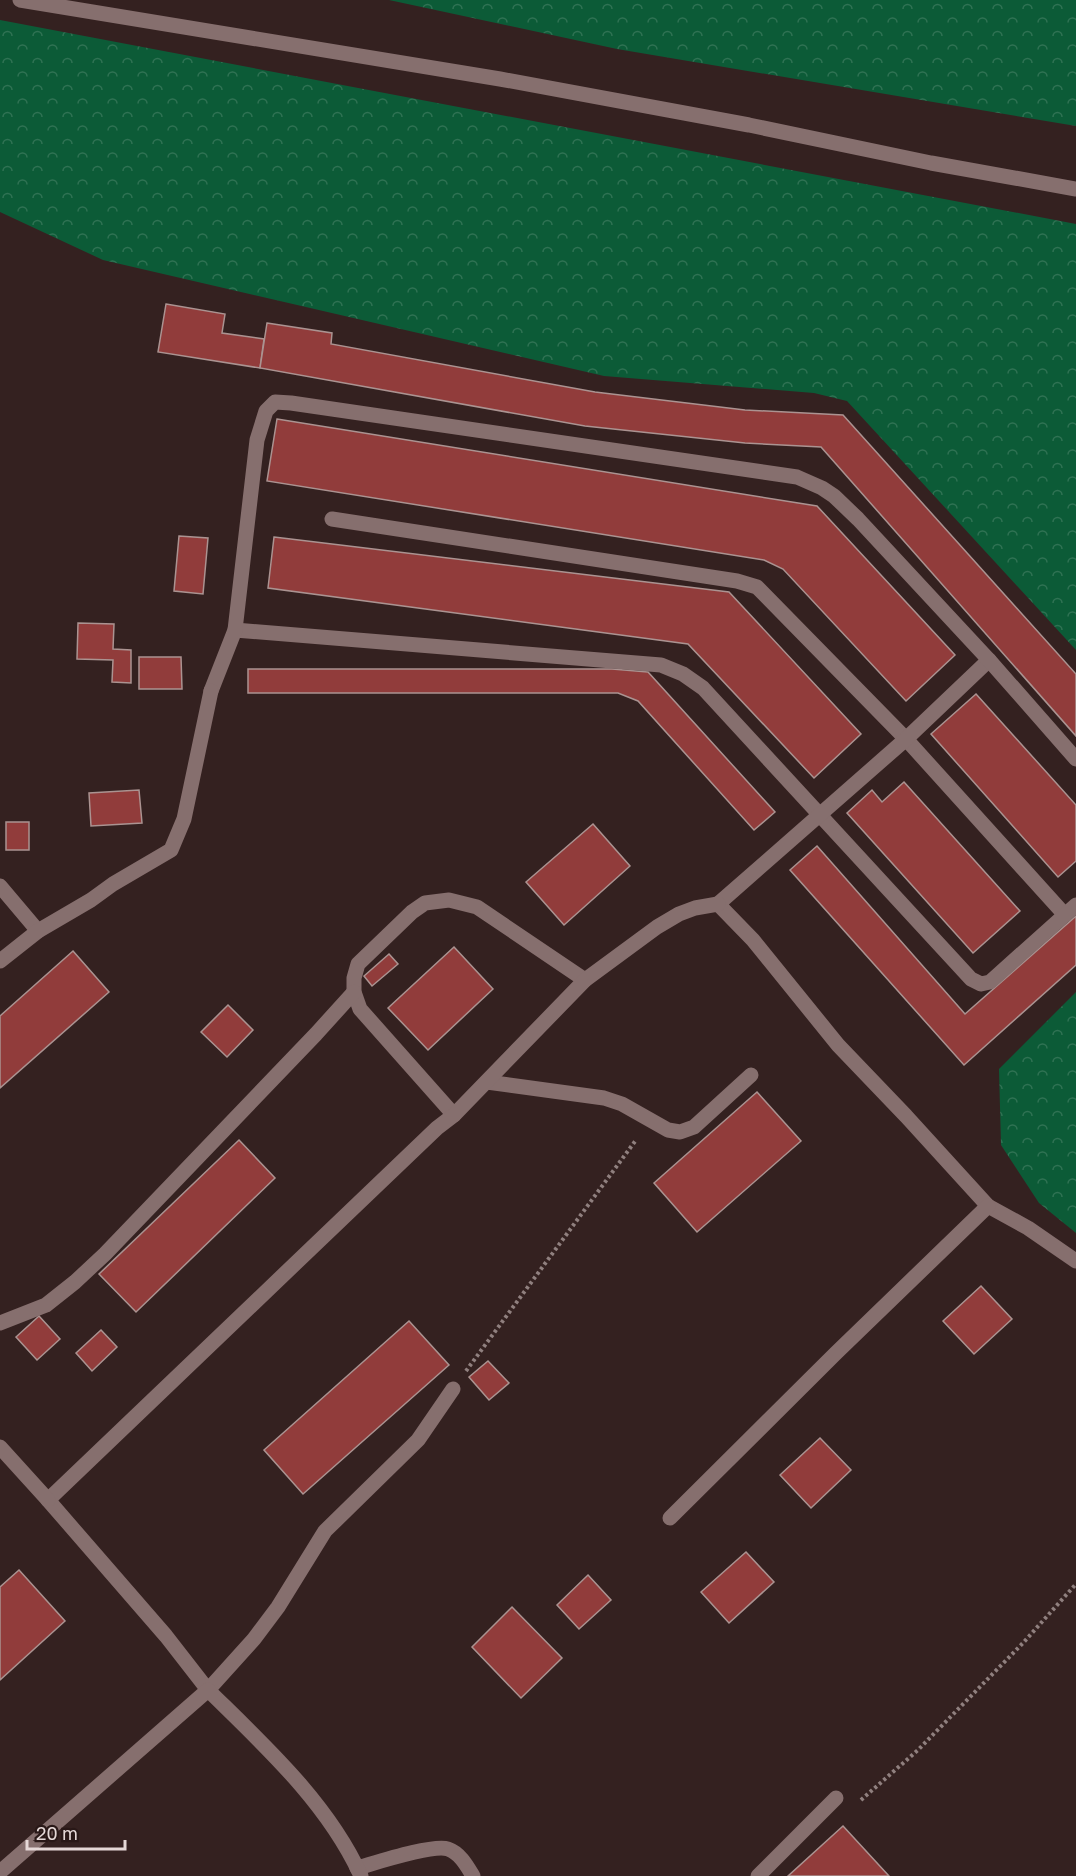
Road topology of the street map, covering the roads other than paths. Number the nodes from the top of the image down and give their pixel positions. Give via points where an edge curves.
1 (20, 0) edge
2 (1076, 189) edge
3 (332, 519) dead end
4 (236, 630) junction
5 (989, 660) junction
6 (906, 739) junction
7 (1076, 759) edge
8 (821, 815) junction
9 (0, 886) edge
10 (718, 904) junction
11 (1070, 910) edge
12 (38, 931) junction
13 (0, 961) edge
14 (585, 980) junction
15 (354, 992) junction
16 (751, 1075) dead end
17 (487, 1082) junction
18 (454, 1115) junction
19 (988, 1206) junction
20 (1076, 1261) edge
21 (0, 1323) edge
22 (453, 1389) road end
23 (0, 1447) edge
24 (48, 1500) junction
25 (670, 1518) dead end
26 (208, 1690) junction
27 (836, 1798) road end
28 (0, 1872) edge
29 (359, 1872) edge
30 (473, 1876) edge
31 (758, 1876) edge

1 - 2 street via 522,83
3 - 6 street via 757,587
4 - 5 street via 257,440 266,411 275,402 797,477 828,492 858,519
4 - 8 street via 661,665 703,688
4 - 12 street via 211,691 183,819 171,849
5 - 6 street
5 - 7 street
6 - 8 street
6 - 11 street
8 - 10 street
8 - 11 street via 971,978 981,984 990,982
9 - 12 street
10 - 14 street via 679,914
10 - 19 street via 753,940 837,1045
12 - 13 street
14 - 15 street via 477,907 449,900 425,903 412,912 358,964
14 - 17 street
15 - 18 street via 360,1010
15 - 21 street via 105,1254 46,1305
16 - 17 street via 694,1127 680,1132 668,1130 604,1098
17 - 18 street
18 - 24 street
19 - 20 street
19 - 25 street
22 - 26 street via 418,1440 325,1531 278,1607
23 - 24 street
24 - 26 street
26 - 28 street
26 - 29 street via 272,1753 329,1821
27 - 31 street
29 - 30 street via 431,1849 448,1849 464,1861

